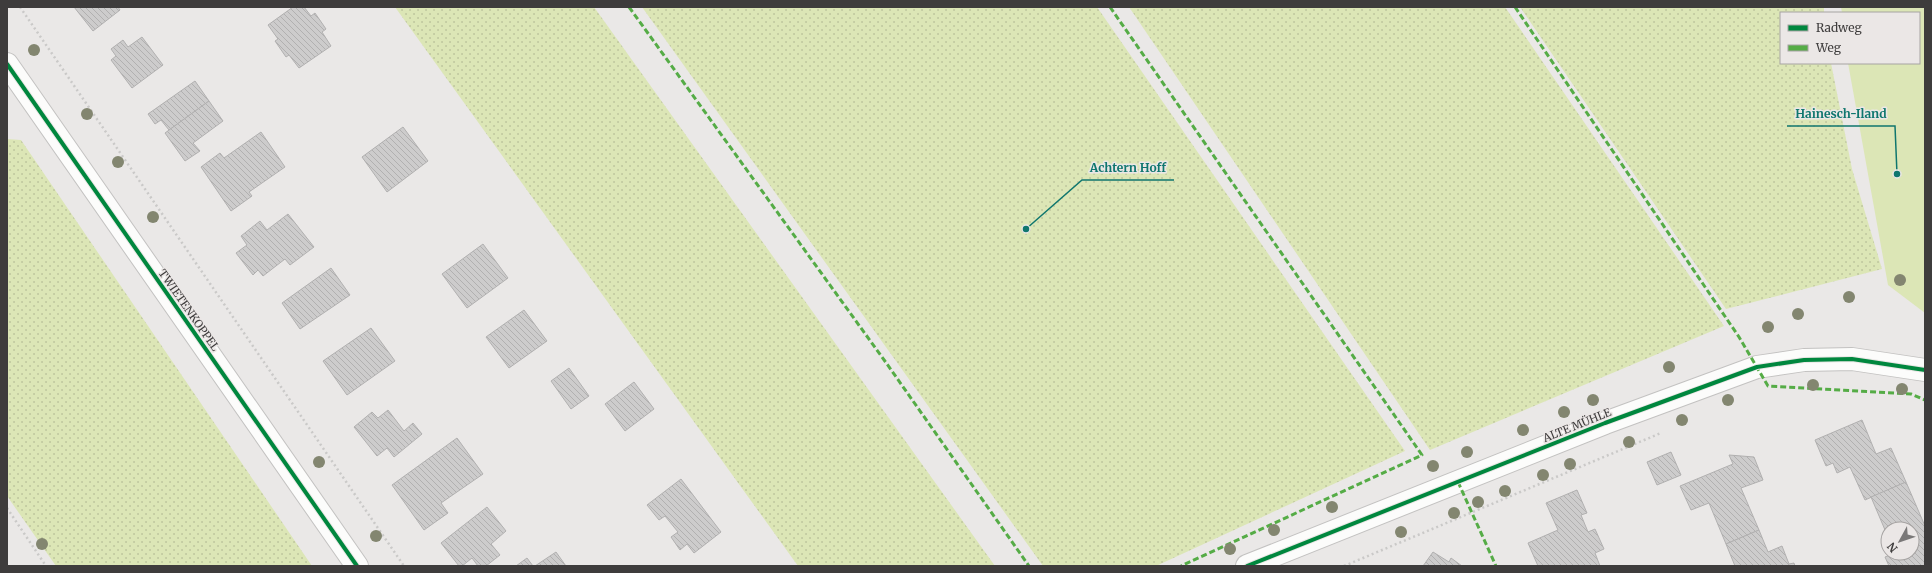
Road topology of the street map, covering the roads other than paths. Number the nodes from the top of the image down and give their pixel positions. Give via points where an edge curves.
1 (7, 64) edge
2 (1925, 370) edge
3 (356, 566) edge
4 (1247, 566) edge

1 - 3 street, TWIETENKOPPEL
2 - 4 street, ALTE MÜHLE via 1852,359 1804,360 1757,368 1605,423

